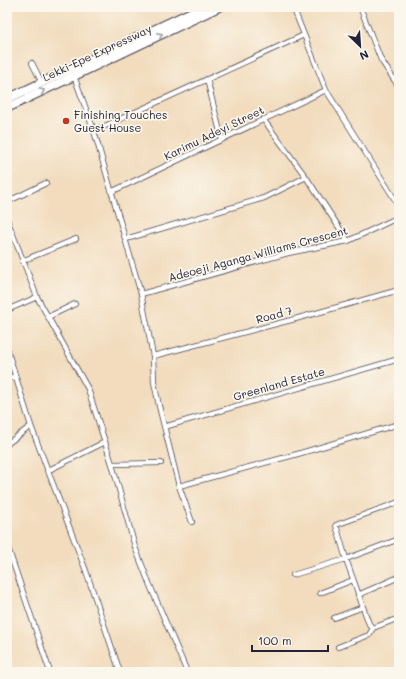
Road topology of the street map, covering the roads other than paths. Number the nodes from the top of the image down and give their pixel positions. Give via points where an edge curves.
1 (202, 7) edge
2 (293, 7) edge
3 (360, 7) edge
4 (214, 8) edge
5 (304, 35) junction
6 (32, 63) dead end
7 (74, 76) junction
8 (207, 79) junction
9 (42, 83) junction
10 (399, 87) edge
11 (326, 90) junction
12 (7, 99) edge
13 (7, 108) edge
14 (263, 119) junction
15 (94, 131) junction
16 (222, 140) junction
17 (306, 177) junction
18 (46, 183) dead end
19 (111, 192) junction
20 (7, 202) edge
21 (399, 206) edge
22 (399, 217) edge
23 (7, 219) edge
24 (76, 239) dead end
25 (126, 239) junction
26 (348, 241) junction
27 (22, 261) junction
28 (399, 290) edge
29 (141, 294) junction
30 (37, 297) junction
31 (75, 304) dead end
32 (7, 310) edge
33 (48, 317) junction
34 (7, 349) edge
35 (153, 356) junction
36 (399, 359) edge
37 (15, 376) junction
38 (7, 379) edge
39 (399, 424) edge
40 (31, 426) junction
41 (164, 427) junction
42 (105, 442) junction
43 (7, 444) edge
44 (161, 463) dead end
45 (112, 464) junction
46 (47, 471) junction
47 (179, 486) junction
48 (399, 502) edge
49 (192, 522) dead end
50 (399, 539) edge
51 (7, 545) edge
52 (346, 559) junction
53 (293, 575) dead end
54 (399, 577) edge
55 (353, 580) junction
56 (320, 593) dead end
57 (358, 595) junction
58 (363, 608) junction
59 (334, 618) dead end
60 (399, 618) edge
61 (373, 628) junction
62 (338, 647) dead end
63 (50, 672) edge
64 (120, 672) edge
65 (187, 672) edge

1 - 9 highway, Lekki-Epe Expressway
2 - 5 street
3 - 10 street via 381,60
7 -> 4 highway, Lekki-Epe Expressway
5 - 8 street
5 - 11 street
6 - 9 street
13 -> 7 highway, Lekki-Epe Expressway
7 - 15 street
8 - 15 street
8 - 16 street
9 - 12 highway, Lekki-Epe Expressway
11 - 14 street, Karimu Adeyi Street
11 - 21 street
14 - 16 street, Karimu Adeyi Street
14 - 17 street
15 - 19 street
16 - 19 street, Karimu Adeyi Street
17 - 25 street via 264,198
17 - 26 street
18 - 20 street
19 - 25 street
22 - 26 street, Adeoeji Aganga Williams Crescent
23 - 27 street
24 - 27 street
25 - 29 street
26 - 29 street, Adeoeji Aganga Williams Crescent via 288,253
27 - 30 street
28 - 35 street, Road 7
29 - 35 street
30 - 32 street
30 - 33 street
31 - 33 street
33 - 42 street via 88,389
34 - 37 street
35 - 41 street via 154,382
36 - 41 street, Greenland Estate
37 - 38 street
37 - 40 street
39 - 47 street
40 - 43 street
40 - 46 street
41 - 47 street
42 - 45 street
42 - 46 street
44 - 45 street
45 - 65 street via 135,546
46 - 64 street via 86,571
47 - 49 street
48 - 52 street via 336,525
50 - 52 street
51 - 63 street
52 - 53 street
52 - 55 street
54 - 57 street
55 - 56 street
55 - 57 street
57 - 58 street
58 - 59 street
58 - 61 street
60 - 61 street
61 - 62 street via 369,635

